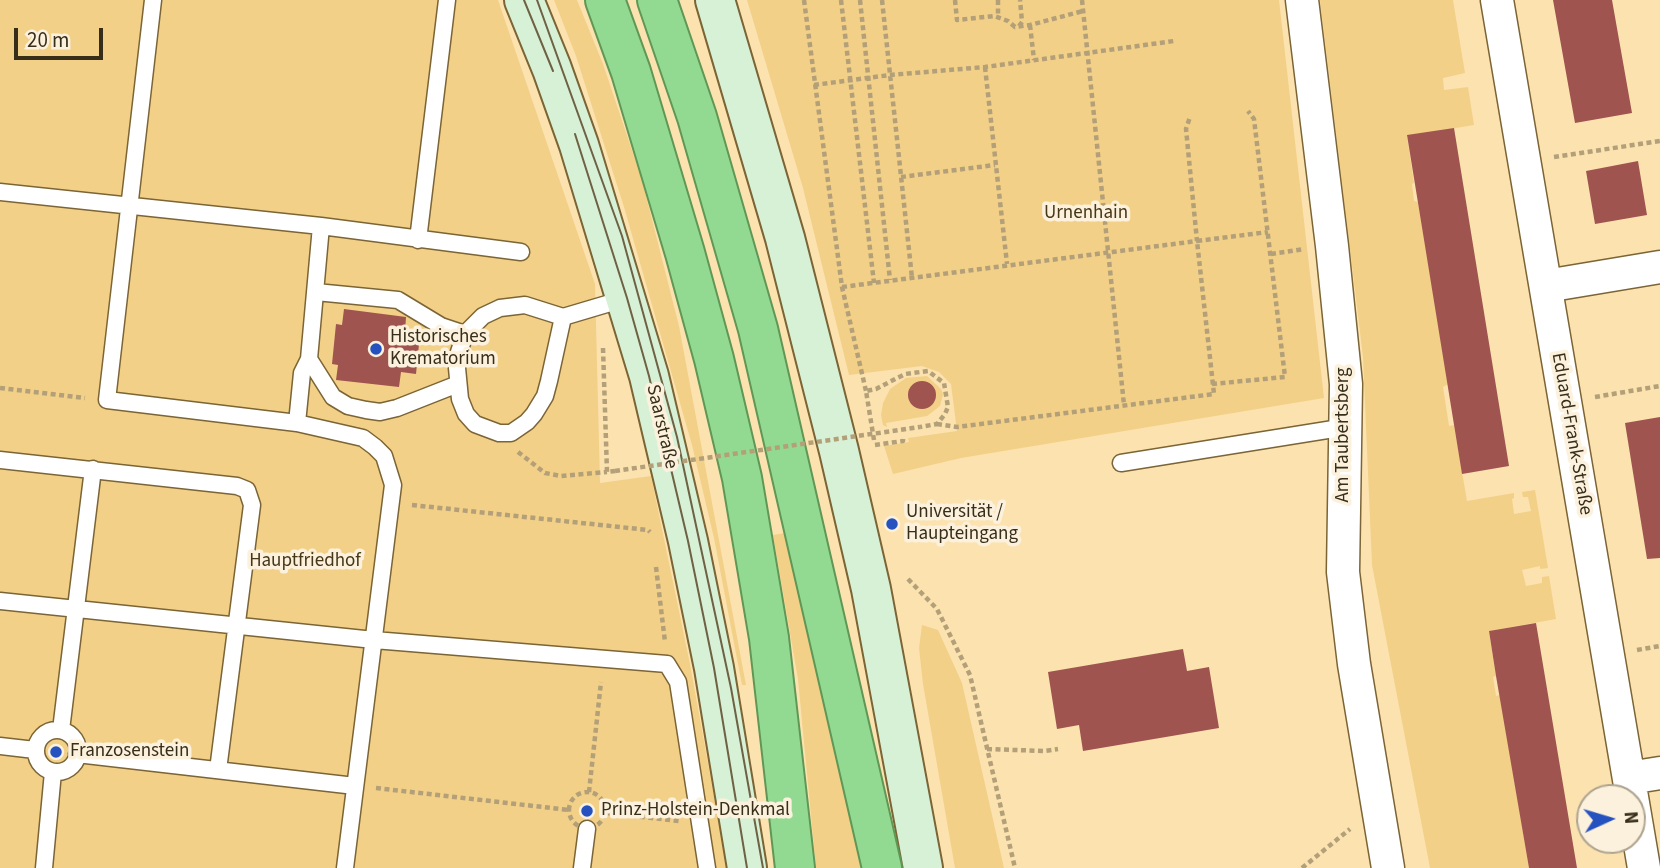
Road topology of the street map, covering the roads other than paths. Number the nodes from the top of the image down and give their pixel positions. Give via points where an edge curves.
1 (153, 0) edge
2 (447, 0) edge
3 (524, 0) edge
4 (605, 0) edge
5 (657, 0) edge
6 (715, 0) edge
7 (1302, 0) edge
8 (1497, 0) edge
9 (0, 192) edge
10 (129, 206) junction
11 (321, 226) junction
12 (418, 240) junction
13 (522, 252) dead end
14 (1660, 267) edge
15 (1546, 286) junction
16 (316, 292) junction
17 (626, 298) junction
18 (564, 317) junction
19 (465, 334) junction
20 (309, 359) junction
21 (458, 384) junction
22 (297, 423) junction
23 (1346, 427) junction
24 (0, 460) edge
25 (1121, 463) dead end
26 (93, 469) junction
27 (0, 601) edge
28 (77, 609) junction
29 (236, 626) junction
30 (374, 640) junction
31 (61, 730) junction
32 (0, 746) edge
33 (36, 750) junction
34 (77, 754) junction
35 (218, 770) junction
36 (53, 772) junction
37 (1660, 773) edge
38 (1629, 778) junction
39 (355, 786) junction
40 (587, 829) dead end
41 (44, 868) edge
42 (345, 868) edge
43 (582, 868) edge
44 (707, 868) edge
45 (747, 868) edge
46 (795, 868) edge
47 (882, 868) edge
48 (923, 868) edge
49 (1388, 868) edge
50 (1644, 868) edge

1 - 10 lane
2 - 12 lane
3 - 17 main road, Saarstraße via 575,132
4 - 46 highway via 685,253 742,478 769,638
5 - 47 highway via 697,117 758,329
6 - 48 main road via 785,238 839,451 871,589
7 - 23 street, Am Taubertsberg via 1332,246
8 - 15 street, Eduard-Frank-Straße
9 - 10 lane
10 - 11 lane
10 - 22 lane via 107,400
11 - 12 lane
11 - 16 lane
12 - 13 lane
14 - 15 street
15 - 38 street, Eduard-Frank-Straße
16 - 19 lane via 398,300 441,326
16 - 20 lane
17 - 18 lane
17 - 45 main road, Saarstraße via 688,541
18 - 19 lane via 511,305 482,316
18 - 21 lane via 545,396 527,422 511,433 475,424 466,414
19 - 21 lane
20 - 21 lane via 333,397 366,410 397,408
20 - 22 lane via 302,373
22 - 30 lane via 363,438 384,456 390,470 392,502
23 - 25 lane
23 - 49 street, Am Taubertsberg via 1343,572
24 - 26 lane
26 - 28 lane
26 - 29 lane via 247,490 252,505
27 - 28 lane
28 - 29 lane
28 - 31 lane
29 - 30 lane
29 - 35 lane
30 - 39 lane
30 - 44 lane via 667,664 678,682
31 - 33 lane via 41,737
31 - 34 lane via 75,741
32 - 33 lane
33 - 36 lane via 38,761
34 - 35 lane
34 - 36 lane via 72,766
35 - 39 lane
36 - 41 lane
37 - 38 street
38 - 50 street, Eduard-Frank-Straße
39 - 42 lane
40 - 43 lane

